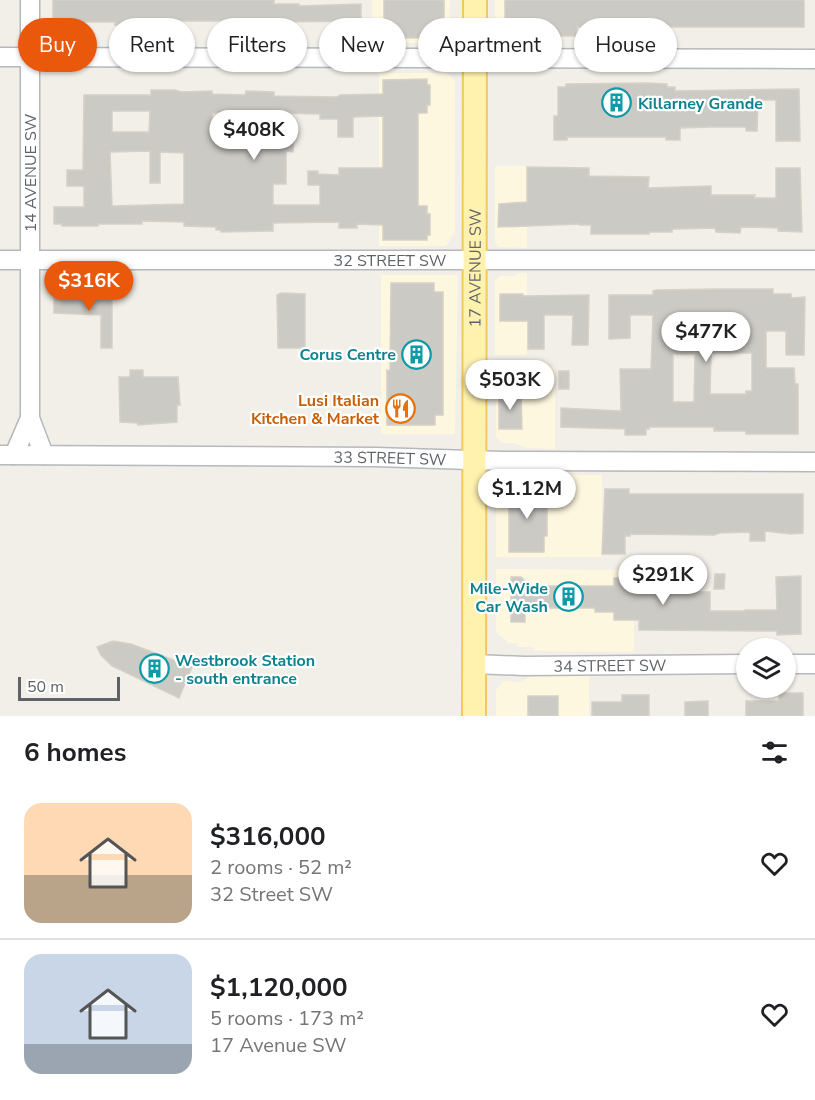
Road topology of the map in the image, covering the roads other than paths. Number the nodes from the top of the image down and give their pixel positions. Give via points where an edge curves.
1 (30, 0) edge
2 (475, 0) edge
3 (30, 18) edge
4 (475, 18) edge
5 (0, 57) edge
6 (18, 57) edge
7 (97, 57) edge
8 (418, 58) edge
9 (562, 58) edge
10 (815, 58) edge
11 (30, 72) edge
12 (475, 72) edge
13 (0, 260) edge
14 (30, 260) junction
15 (475, 260) junction
16 (815, 260) edge
17 (30, 418) junction
18 (7, 455) edge
19 (44, 455) junction
20 (475, 460) junction
21 (815, 462) edge
22 (474, 664) junction
23 (736, 664) edge
24 (796, 664) edge
25 (815, 664) edge
26 (474, 716) edge

1 - 3 street, 14 AVENUE SW
2 - 4 main road, 17 AVENUE SW
5 - 6 street
7 - 8 street
9 - 10 street
11 - 14 street, 14 AVENUE SW
12 - 15 main road, 17 AVENUE SW
13 - 14 street, 32 STREET SW
14 - 15 street, 32 STREET SW
14 - 17 street, 14 AVENUE SW
15 - 16 street, 32 STREET SW
15 - 20 main road, 17 AVENUE SW
17 - 18 street, 14 AVENUE SW
17 - 19 street, 14 AVENUE SW
18 - 19 street, 33 STREET SW
19 - 20 street, 33 STREET SW
20 - 21 street, 33 STREET SW
20 - 22 main road, 17 AVENUE SW
22 - 23 street, 34 STREET SW
22 - 26 main road, 17 AVENUE SW
24 - 25 street

